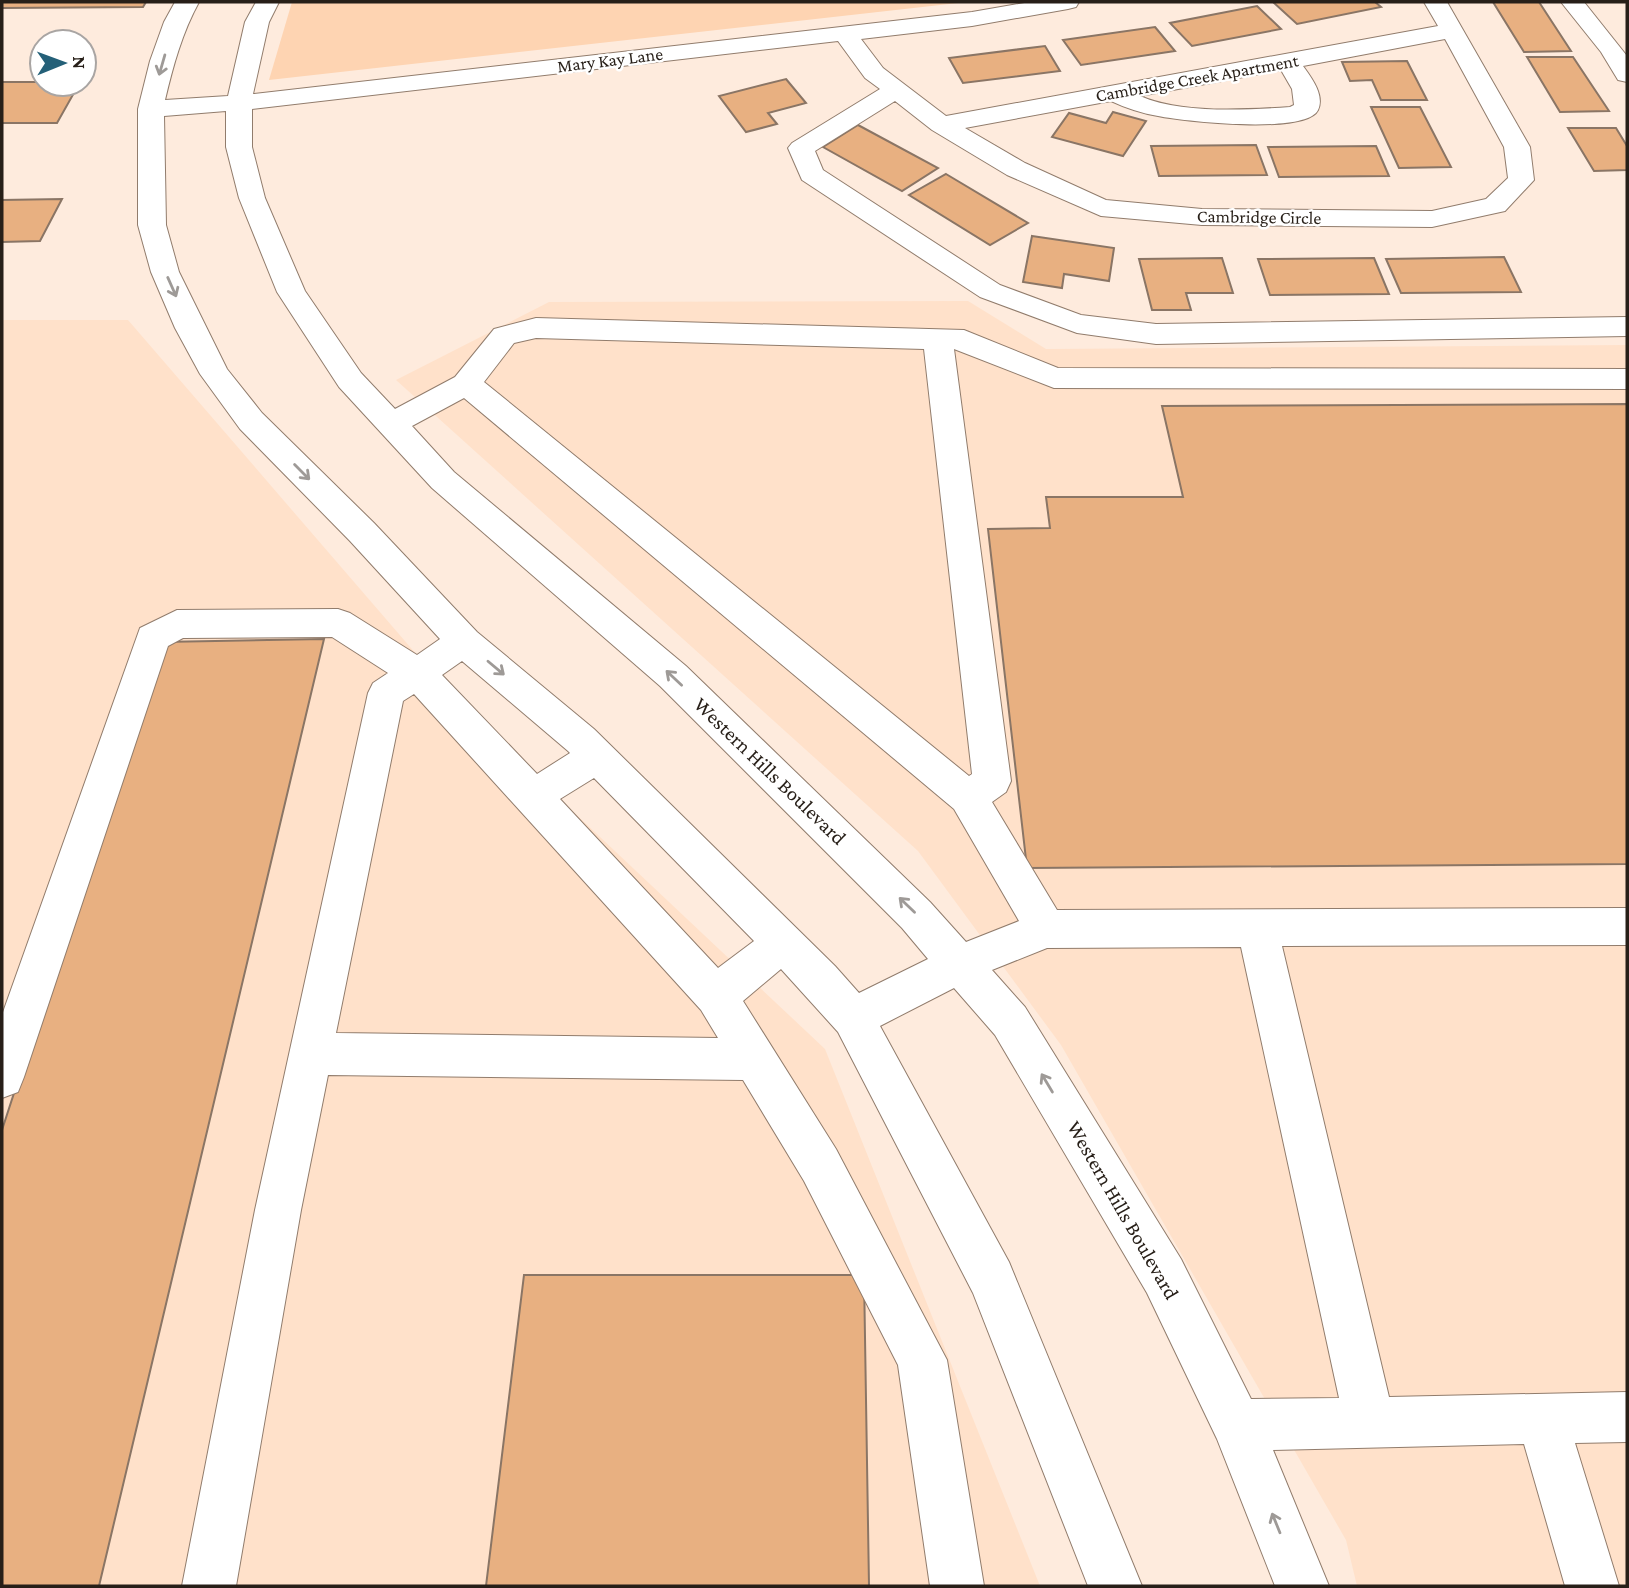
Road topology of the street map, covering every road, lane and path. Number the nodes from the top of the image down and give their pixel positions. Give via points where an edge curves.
1 (187, 2) edge
2 (267, 2) edge
3 (1068, 2) edge
4 (1436, 2) edge
5 (1572, 2) edge
6 (1452, 31) junction
7 (844, 33) junction
8 (1287, 61) junction
9 (1627, 75) edge
10 (896, 90) junction
11 (1115, 93) junction
12 (239, 103) junction
13 (151, 109) junction
14 (941, 125) junction
15 (1627, 327) edge
16 (938, 339) junction
17 (1627, 379) edge
18 (466, 384) junction
19 (391, 424) junction
20 (464, 642) junction
21 (417, 673) junction
22 (597, 756) junction
23 (533, 796) junction
24 (968, 797) junction
25 (1627, 926) edge
26 (1258, 927) junction
27 (1046, 929) junction
28 (783, 943) junction
29 (961, 963) junction
30 (716, 996) junction
31 (853, 1018) junction
32 (311, 1054) junction
33 (755, 1059) junction
34 (2, 1077) edge
35 (1627, 1417) edge
36 (1542, 1419) junction
37 (1370, 1422) junction
38 (1237, 1425) junction
39 (209, 1586) edge
40 (957, 1586) edge
41 (1115, 1586) edge
42 (1302, 1586) edge
43 (1592, 1586) edge

1 -> 13 street via 162,61
2 - 12 street, Western Hills Boulevard via 257,22
3 - 7 street, Mary Kay Lane via 972,19
4 - 6 street, Cambridge Circle
5 - 9 street
6 - 8 street, Cambridge Creek Apartment
6 - 14 street, Cambridge Circle via 1517,147 1521,180 1495,205 1432,219 1202,217 1101,208 1016,169
7 - 10 street, Cambridge Circle via 874,73
7 - 12 street, Mary Kay Lane
8 - 11 street, Cambridge Creek Apartment
8 - 11 street via 1308,100 1306,109 1294,114 1167,110 1133,103
10 - 14 street, Cambridge Circle
10 - 15 street via 801,148 811,174 990,291 1077,324 1156,334
11 - 14 street, Cambridge Creek Apartment
12 - 13 street, Mary Kay Lane
12 - 19 street, Western Hills Boulevard via 239,147 251,198 291,292 350,380
13 -> 20 street via 152,225 165,272 215,374 251,421
16 - 17 street via 964,340 1054,377
16 - 18 street via 536,328 504,336
16 - 24 street via 992,781
18 - 19 street
18 - 24 street
29 -> 19 street, Western Hills Boulevard via 673,676 443,480
20 - 21 street
20 -> 22 street
21 - 23 street
21 - 32 street via 386,693
21 - 34 street via 338,623 177,624 153,638
22 - 23 street
22 - 28 street
23 - 30 street
24 - 27 street
25 - 26 street
26 - 27 street
26 - 37 street
27 - 29 street
28 - 30 street
28 - 31 street
29 - 31 street
38 -> 29 street, Western Hills Boulevard via 1164,1276 1010,1021
30 - 33 street
31 - 41 street via 992,1279
32 - 33 street
32 - 39 street
33 - 40 street via 820,1165 922,1360
35 - 36 street
36 - 37 street
36 - 43 street
37 - 38 street
42 -> 38 street, Western Hills Boulevard

